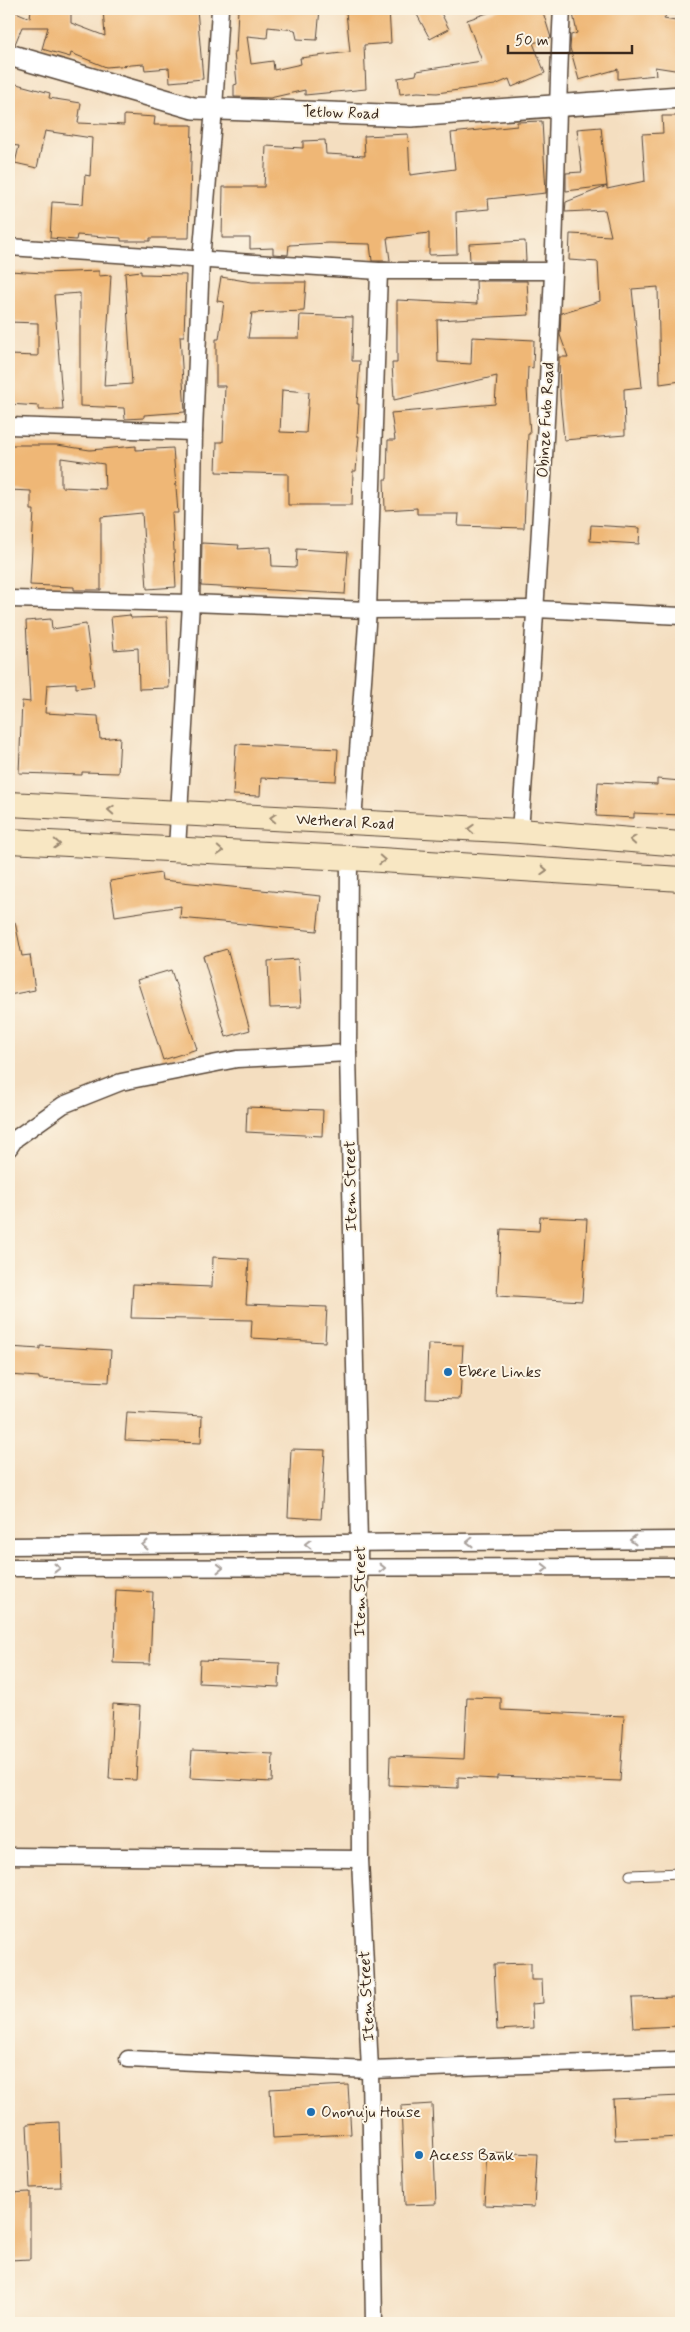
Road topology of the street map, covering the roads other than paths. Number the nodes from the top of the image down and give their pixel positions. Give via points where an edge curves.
1 (220, 9) edge
2 (562, 9) edge
3 (9, 55) edge
4 (681, 97) edge
5 (557, 106) junction
6 (214, 109) junction
7 (9, 247) edge
8 (200, 260) junction
9 (379, 271) junction
10 (553, 271) junction
11 (9, 426) edge
12 (194, 432) junction
13 (9, 599) edge
14 (191, 603) junction
15 (536, 609) junction
16 (368, 610) junction
17 (681, 616) edge
18 (9, 804) edge
19 (177, 813) junction
20 (353, 822) junction
21 (520, 831) junction
22 (9, 841) edge
23 (681, 844) edge
24 (176, 849) junction
25 (348, 858) junction
26 (681, 879) edge
27 (348, 1053) junction
28 (9, 1148) edge
29 (681, 1540) edge
30 (359, 1543) junction
31 (9, 1546) edge
32 (681, 1567) edge
33 (9, 1568) edge
34 (360, 1568) junction
35 (9, 1856) edge
36 (360, 1859) junction
37 (681, 1873) edge
38 (630, 1874) dead end
39 (128, 2059) dead end
40 (681, 2060) edge
41 (370, 2070) junction
42 (374, 2323) edge

1 - 6 street
2 - 5 street, Obinze Futo Road
3 - 6 street, Tetlow Road via 193,108
4 - 5 street, Tetlow Road
5 - 6 street, Tetlow Road via 411,116
5 - 10 street, Obinze Futo Road
6 - 8 street
7 - 8 street
8 - 9 street
8 - 12 street
9 - 10 street
9 - 16 street
10 - 15 street, Obinze Futo Road
11 - 12 street
12 - 14 street
13 - 14 street
14 - 16 street
14 - 19 street
15 - 16 street
15 - 17 street
15 - 21 street, Obinze Futo Road
16 - 20 street
19 -> 18 main road, Wetheral Road
20 -> 19 main road, Wetheral Road
19 - 24 street
21 -> 20 main road, Wetheral Road
23 -> 21 main road, Wetheral Road
22 -> 24 main road
24 -> 25 main road
25 -> 26 main road
25 - 27 street, Item Street
27 - 28 street via 238,1059 121,1082 63,1105 15,1139
27 - 30 street, Item Street
29 -> 30 street
30 -> 31 street
30 - 34 street, Item Street
34 -> 32 street
33 -> 34 street
34 - 36 street, Item Street
35 - 36 street
36 - 41 street, Item Street
37 - 38 lane
39 - 41 street
40 - 41 street
41 - 42 street, Item Street

